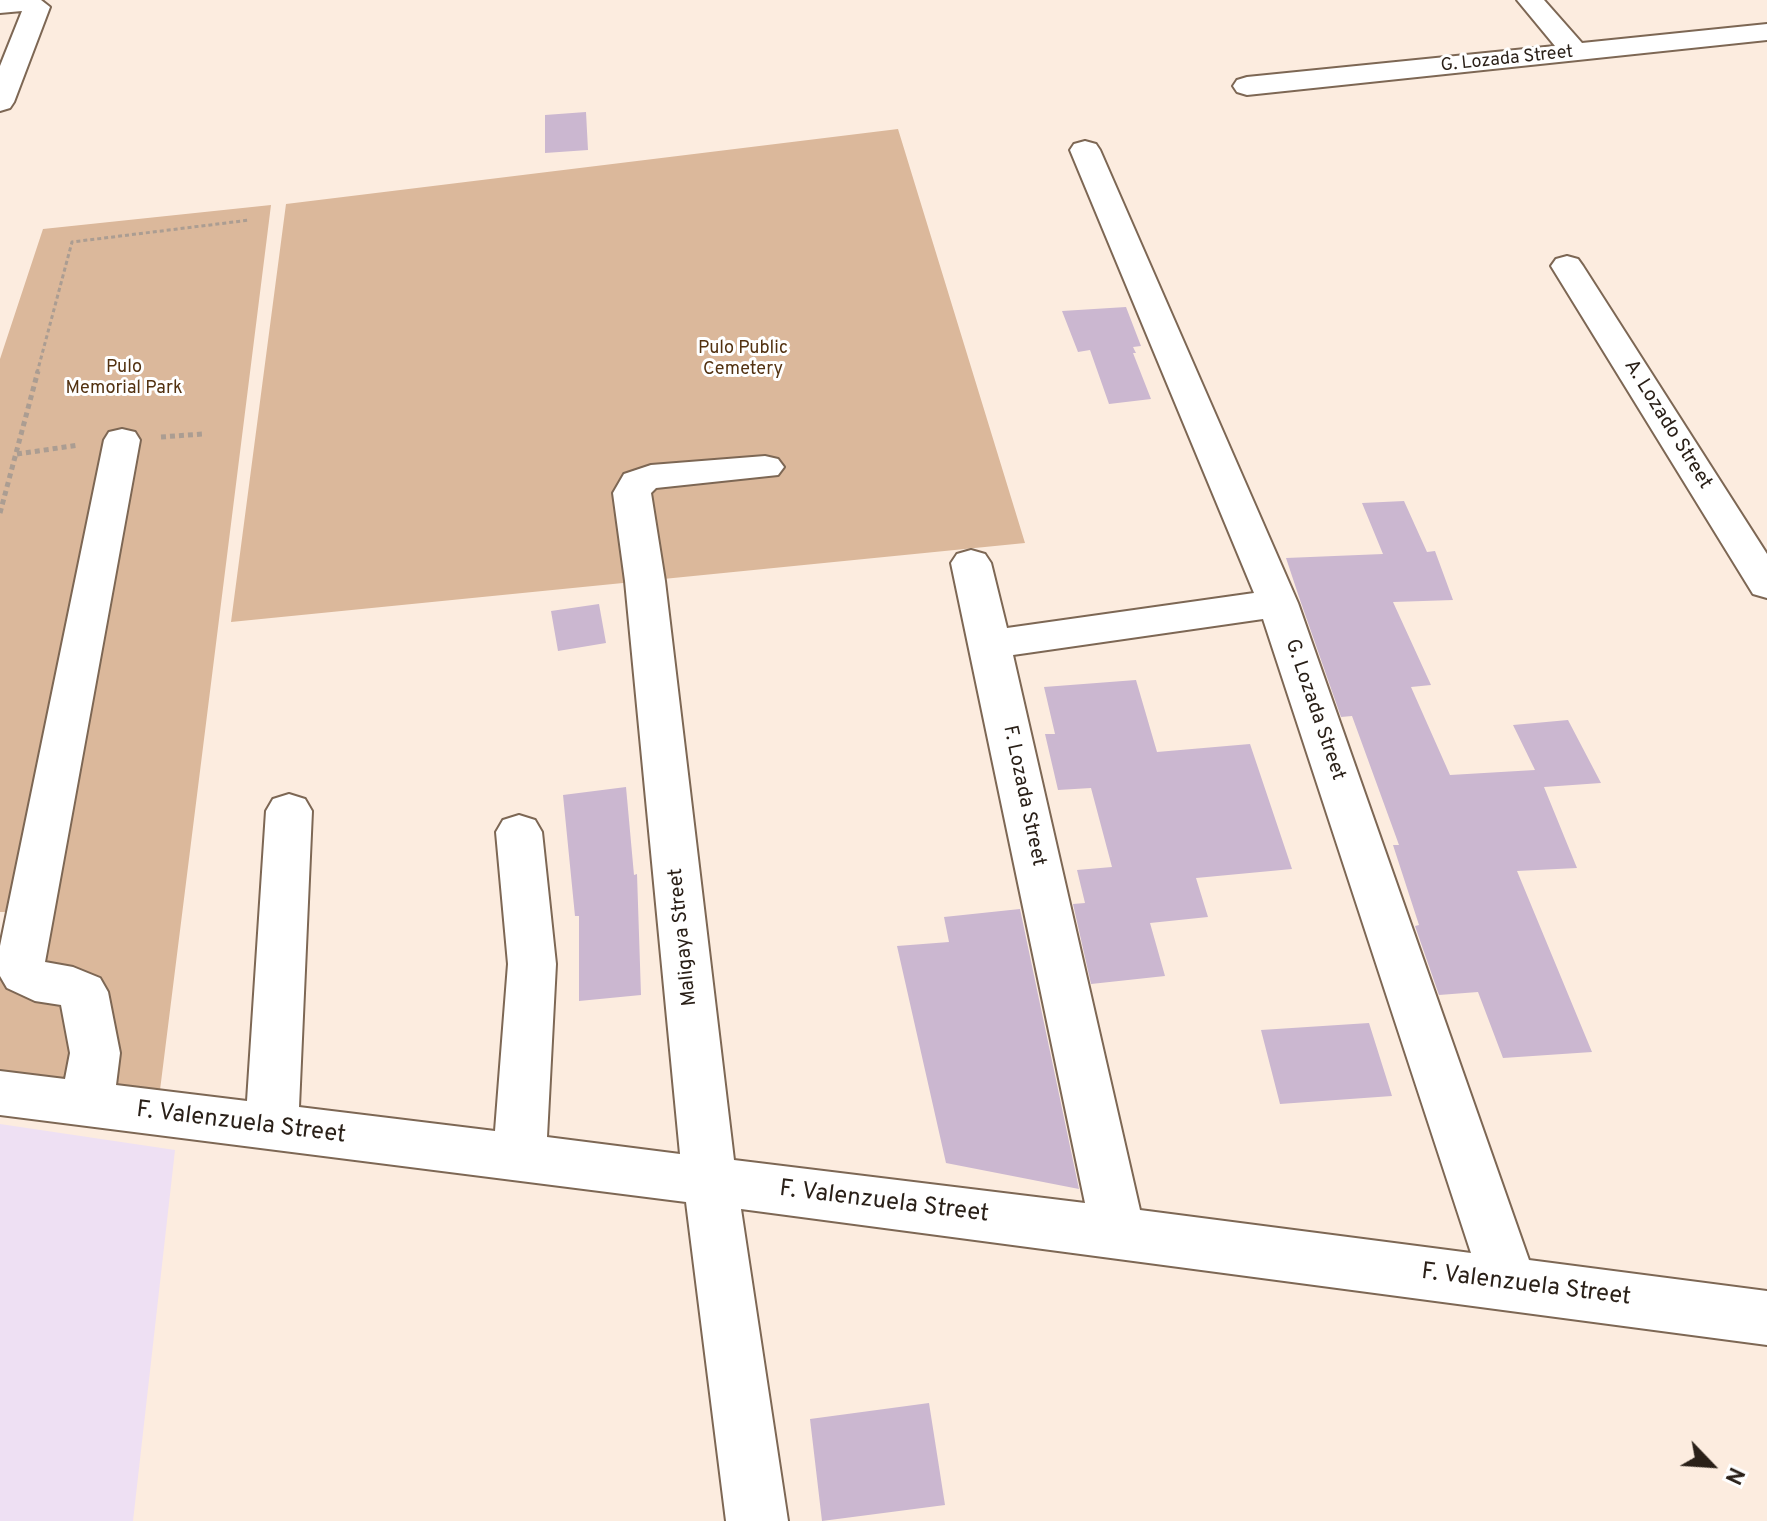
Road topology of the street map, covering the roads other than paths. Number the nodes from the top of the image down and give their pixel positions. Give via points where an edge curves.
1 (1530, 0) edge
2 (0, 5) edge
3 (1767, 32) edge
4 (1576, 53) junction
5 (1247, 86) dead end
6 (0, 102) edge
7 (1085, 150) dead end
8 (1567, 266) dead end
9 (122, 440) road end
10 (765, 467) dead end
11 (971, 563) dead end
12 (1767, 585) edge
13 (1278, 603) junction
14 (990, 644) junction
15 (289, 811) dead end
16 (519, 832) dead end
17 (0, 1093) edge
18 (70, 1102) junction
19 (272, 1127) junction
20 (519, 1158) junction
21 (710, 1182) junction
22 (1118, 1232) junction
23 (1509, 1284) junction
24 (1767, 1318) edge
25 (757, 1521) edge

1 - 4 street
2 - 6 street via 37,7
3 - 4 street, G. Lozada Street
4 - 5 street, G. Lozada Street
7 - 13 street, G. Lozada Street
8 - 12 street, A. Lozado Street
9 - 18 street via 20,967 35,981 83,992 95,1053
10 - 21 street, Maligaya Street via 651,477 637,482 632,493
11 - 14 street, F. Lozada Street
13 - 14 street
13 - 23 street, G. Lozada Street
14 - 22 street, F. Lozada Street
15 - 19 street
16 - 20 street via 532,964
17 - 18 street, F. Valenzuela Street
18 - 19 street, F. Valenzuela Street
19 - 20 street, F. Valenzuela Street
20 - 21 street, F. Valenzuela Street
21 - 22 street, F. Valenzuela Street
21 - 25 street, Maligaya Street
22 - 23 street, F. Valenzuela Street
23 - 24 street, F. Valenzuela Street

